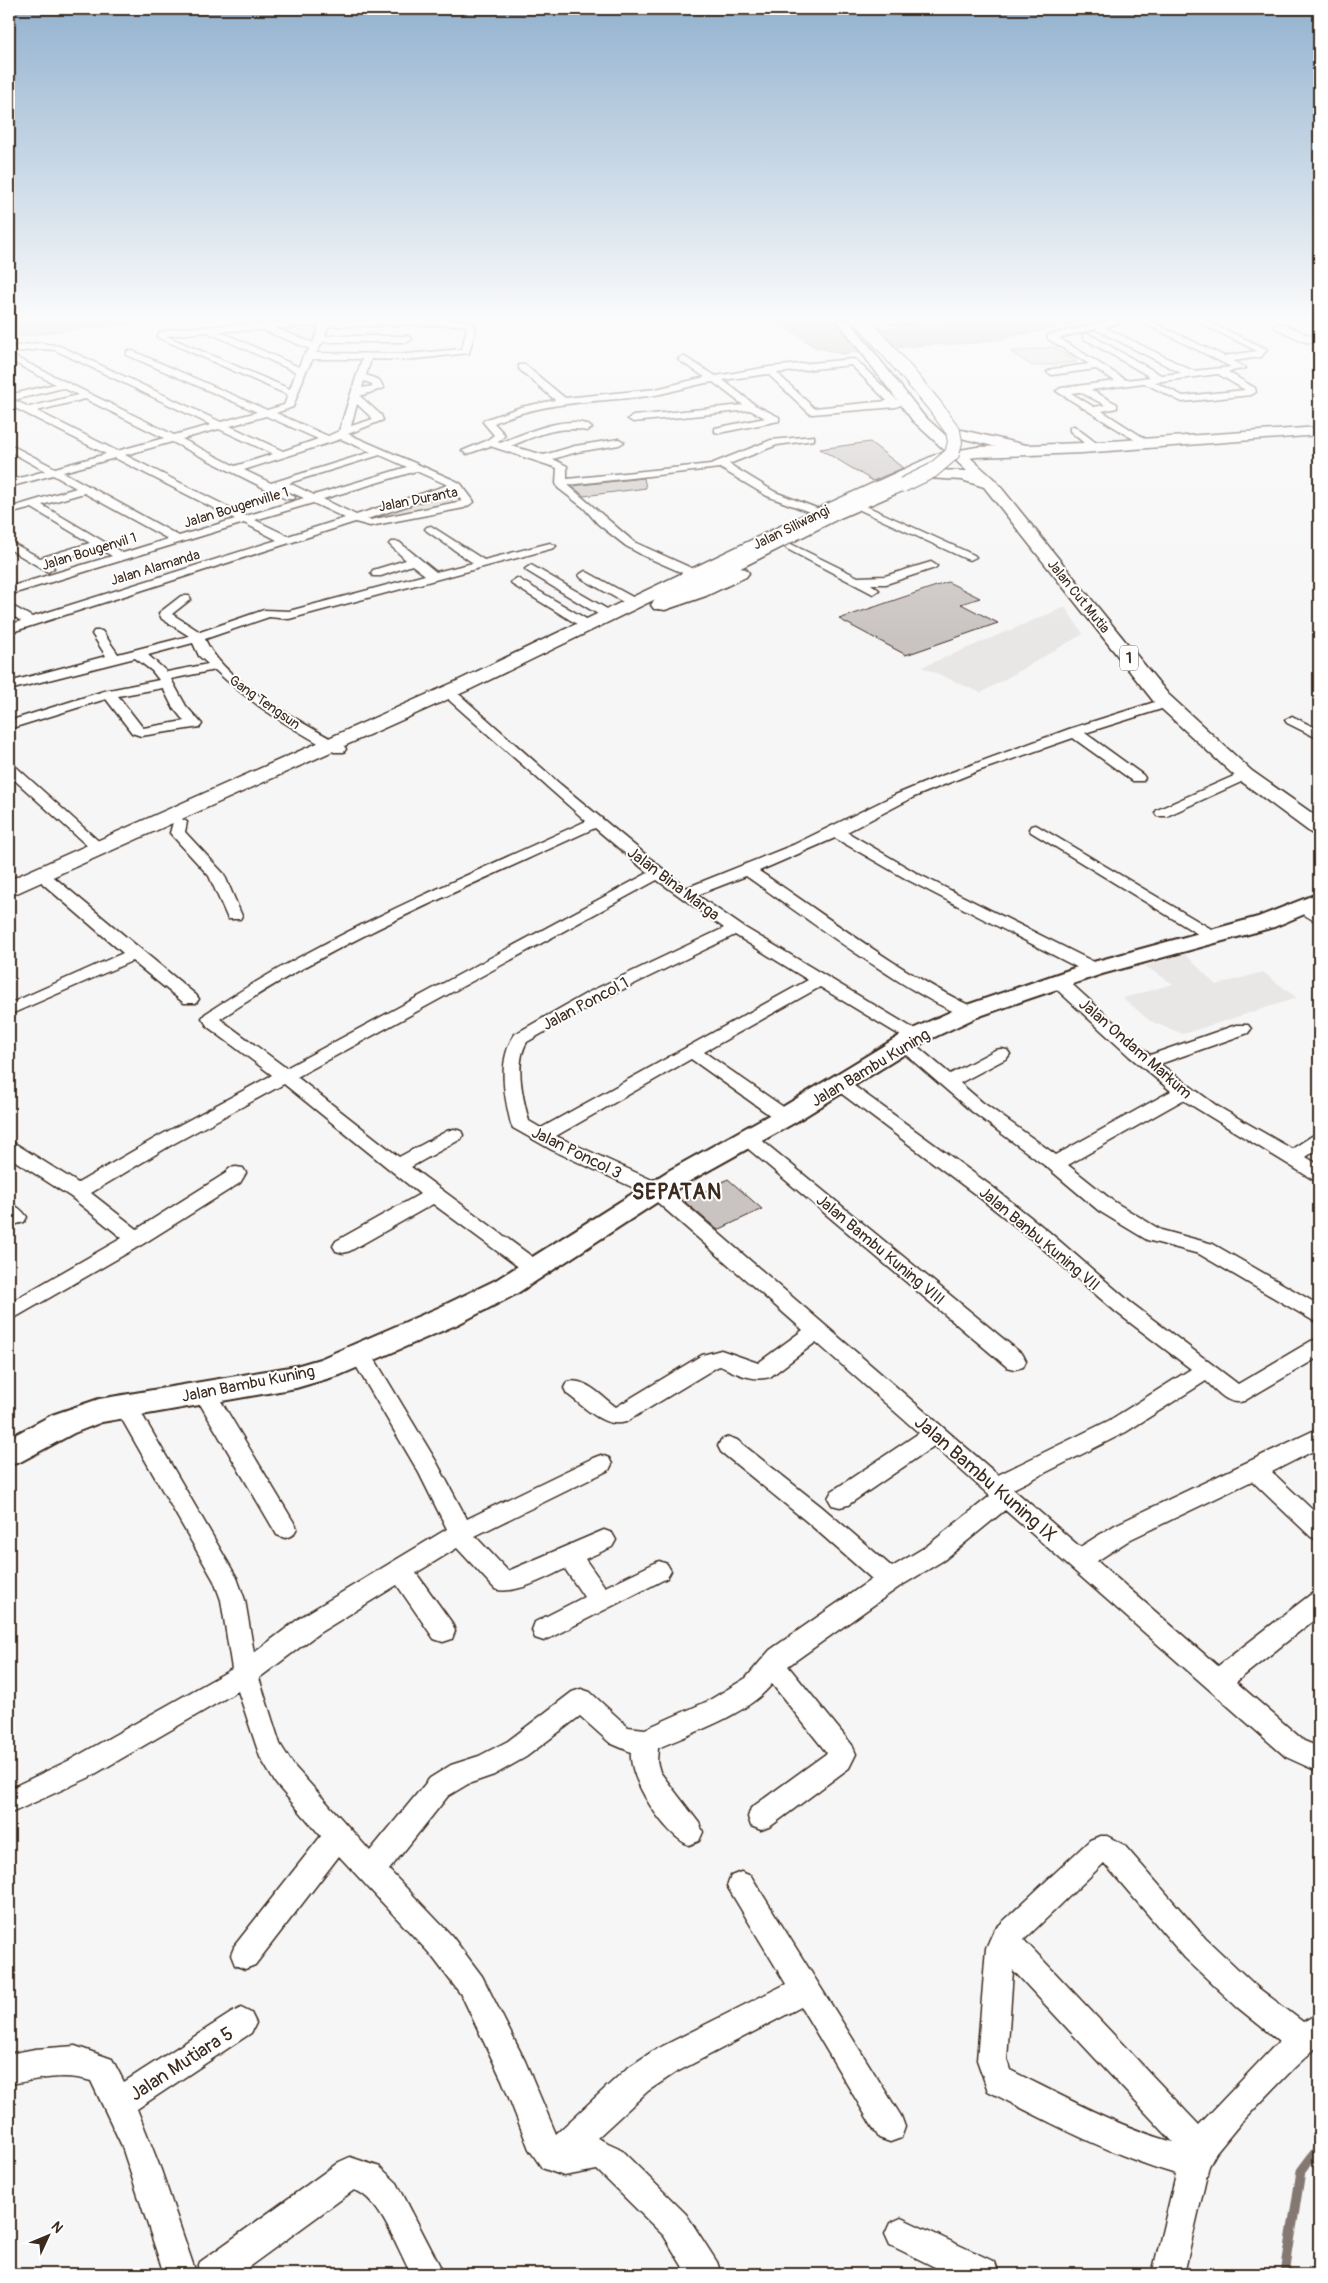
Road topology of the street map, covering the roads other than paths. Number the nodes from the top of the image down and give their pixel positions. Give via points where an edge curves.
1 (60, 427) edge
2 (147, 427) edge
3 (217, 427) edge
4 (220, 427) edge
5 (296, 427) edge
6 (345, 427) edge
7 (359, 427) edge
8 (492, 427) edge
9 (563, 427) edge
10 (583, 427) edge
11 (737, 427) edge
12 (950, 427) edge
13 (952, 427) edge
14 (1120, 427) edge
15 (587, 428) dead end
16 (790, 428) dead end
17 (930, 428) joint
18 (1074, 429) dead end
19 (719, 430) dead end
20 (1319, 431) edge
21 (308, 432) junction
22 (343, 432) junction
23 (962, 434) junction
24 (810, 438) junction
25 (172, 439) junction
26 (328, 440) junction
27 (1146, 443) junction
28 (820, 444) dead end
29 (496, 445) junction
30 (9, 447) edge
31 (1089, 448) junction
32 (468, 451) dead end
33 (380, 452) junction
34 (1020, 452) junction
35 (21, 454) junction
36 (114, 455) junction
37 (282, 455) junction
38 (9, 457) edge
39 (594, 457) dead end
40 (543, 459) junction
41 (978, 463) junction
42 (722, 465) junction
43 (416, 468) junction
44 (235, 469) junction
45 (54, 472) junction
46 (922, 472) junction
47 (280, 483) junction
48 (561, 483) junction
49 (9, 484) edge
50 (268, 486) junction
51 (457, 486) junction
52 (86, 489) junction
53 (314, 499) junction
54 (303, 503) junction
55 (33, 504) junction
56 (864, 508) junction
57 (9, 511) edge
58 (820, 513) junction
59 (356, 519) junction
60 (245, 520) junction
61 (374, 523) joint
62 (432, 529) dead end
63 (178, 540) junction
64 (288, 541) junction
65 (9, 544) edge
66 (99, 544) junction
67 (395, 544) dead end
68 (550, 546) dead end
69 (791, 547) junction
70 (122, 557) junction
71 (970, 557) dead end
72 (414, 561) junction
73 (39, 562) junction
74 (483, 564) junction
75 (931, 566) dead end
76 (531, 569) dead end
77 (377, 573) dead end
78 (585, 574) dead end
79 (694, 574) junction
80 (61, 576) junction
81 (436, 576) junction
82 (856, 581) junction
83 (517, 582) dead end
84 (873, 590) dead end
85 (9, 591) edge
86 (185, 599) dead end
87 (634, 603) junction
88 (660, 605) junction
89 (9, 608) edge
90 (615, 619) junction
91 (31, 622) junction
92 (589, 626) junction
93 (9, 628) edge
94 (98, 634) dead end
95 (197, 636) junction
96 (138, 654) junction
97 (114, 658) junction
98 (217, 666) junction
99 (165, 680) junction
100 (9, 686) edge
101 (109, 694) junction
102 (451, 696) junction
103 (1166, 703) junction
104 (1292, 720) dead end
105 (9, 725) edge
106 (1074, 732) junction
107 (1319, 735) edge
108 (335, 747) junction
109 (12, 774) edge
110 (1245, 775) junction
111 (1138, 778) dead end
112 (1162, 813) dead end
113 (1319, 817) edge
114 (597, 821) junction
115 (180, 822) junction
116 (1319, 828) edge
117 (1036, 829) dead end
118 (836, 832) junction
119 (98, 849) junction
120 (747, 870) junction
121 (657, 874) junction
122 (49, 881) junction
123 (9, 888) edge
124 (685, 894) junction
125 (9, 899) edge
126 (1315, 908) edge
127 (234, 916) dead end
128 (736, 929) junction
129 (1212, 936) junction
130 (134, 954) junction
131 (1094, 969) junction
132 (820, 980) junction
133 (1058, 981) junction
134 (190, 999) dead end
135 (9, 1010) edge
136 (969, 1012) junction
137 (1242, 1029) dead end
138 (909, 1041) junction
139 (691, 1051) junction
140 (1001, 1054) dead end
141 (1148, 1062) junction
142 (285, 1076) junction
143 (948, 1082) junction
144 (840, 1084) junction
145 (1184, 1092) junction
146 (785, 1117) junction
147 (524, 1126) joint
148 (454, 1135) dead end
149 (543, 1135) junction
150 (746, 1137) junction
151 (1319, 1140) edge
152 (9, 1148) edge
153 (1292, 1157) junction
154 (1055, 1164) junction
155 (397, 1166) junction
156 (236, 1173) dead end
157 (1319, 1174) edge
158 (656, 1190) junction
159 (78, 1192) junction
160 (434, 1195) junction
161 (136, 1239) junction
162 (343, 1246) dead end
163 (535, 1268) junction
164 (9, 1312) edge
165 (1319, 1315) edge
166 (817, 1331) junction
167 (1319, 1347) edge
168 (360, 1354) junction
169 (1015, 1361) dead end
170 (1207, 1370) junction
171 (574, 1388) dead end
172 (204, 1392) junction
173 (1236, 1395) joint
174 (123, 1406) junction
175 (935, 1434) junction
176 (1319, 1437) edge
177 (730, 1446) dead end
178 (10, 1449) edge
179 (601, 1464) dead end
180 (1254, 1469) junction
181 (1001, 1491) junction
182 (840, 1498) dead end
183 (286, 1528) dead end
184 (1319, 1530) edge
185 (458, 1534) junction
186 (604, 1540) dead end
187 (569, 1554) junction
188 (1079, 1560) junction
189 (400, 1569) junction
190 (659, 1571) dead end
191 (890, 1580) junction
192 (602, 1600) junction
193 (1319, 1602) edge
194 (544, 1630) dead end
195 (443, 1631) dead end
196 (772, 1664) junction
197 (245, 1674) junction
198 (1218, 1681) junction
199 (646, 1741) junction
200 (1319, 1760) edge
201 (9, 1802) edge
202 (761, 1817) dead end
203 (689, 1832) dead end
204 (338, 1836) junction
205 (371, 1870) junction
206 (741, 1886) dead end
207 (1004, 1940) junction
208 (245, 1955) dead end
209 (806, 1989) junction
210 (242, 2023) dead end
211 (1310, 2033) edge
212 (9, 2069) edge
213 (120, 2102) junction
214 (890, 2127) dead end
215 (1197, 2156) junction
216 (553, 2157) junction
217 (901, 2234) dead end
218 (180, 2274) edge
219 (212, 2274) edge
220 (428, 2274) edge
221 (705, 2274) edge
222 (983, 2274) edge
223 (1168, 2274) edge

1 - 36 street
2 - 25 street
3 - 25 street
4 - 37 street
5 - 21 street
6 - 22 street
7 - 22 street
8 - 29 street via 500,435
9 - 29 street
10 - 15 street
11 - 19 street
12 - 88 main road, bridge via 955,442 952,454 932,471 806,528 662,601
13 - 23 main road, 1
14 - 27 street
16 - 24 street
17 - 41 main road, 1
17 - 46 main road via 932,450
18 - 31 street
20 - 27 main road
21 - 22 street
21 - 26 street
22 - 26 street
22 - 33 street, Jalan Duranta
23 - 34 main road
23 - 41 main road, 1
24 - 28 street
24 - 42 street via 775,442
25 - 36 street
25 - 44 street
26 - 37 street
27 - 31 main road
29 - 32 street
29 - 40 street
30 - 35 street
31 - 34 main road via 1068,452
33 - 43 street, Jalan Duranta
33 - 47 street
34 - 41 main road, Jalan Siliwangi via 1000,460
35 - 38 street
35 - 45 street
36 - 45 street
36 - 60 street
37 - 44 street
39 - 40 street via 619,445 575,449
40 - 48 street via 566,465
41 - 46 main road, Jalan Siliwangi
41 - 46 main road via 963,475
41 - 103 main road, Jalan Cut Mutia / 1
41 - 113 main road, Jalan Cut Mutia / 1 via 1018,501 1043,537 1185,710 1238,758
42 - 48 street
42 - 58 street via 771,494
43 - 51 street, Jalan Duranta
43 - 53 street, Jalan Bougenville 1
44 - 50 street
45 - 49 street
45 - 52 street
46 - 56 main road, Jalan Siliwangi
46 - 58 main road, Jalan Siliwangi
47 - 50 street
47 - 53 street
48 - 79 street via 630,544
50 - 54 street
51 - 59 street, Jalan Duranta
51 - 61 street, Jalan Duranta via 470,502 468,504
52 - 55 street
52 - 63 street
53 - 54 street, Jalan Bougenville 1
53 - 59 street
54 - 60 street, Jalan Bougenville 1
55 - 57 street
55 - 66 street
56 - 69 main road, Jalan Siliwangi via 806,536
56 - 71 street
58 - 79 main road, Jalan Siliwangi
59 - 61 street
59 - 64 street, Jalan Duranta
60 - 63 street, Jalan Bougenville 1
60 - 64 street
62 - 74 street
63 - 70 street, Jalan Bougenvil 1
64 - 91 street, Jalan Alamanda via 200,569 185,582 123,603
65 - 73 street
66 - 70 street
66 - 73 street
67 - 72 street
68 - 74 street
69 - 82 street
69 - 88 main road, Jalan Siliwangi via 700,592
70 - 80 street, Jalan Bougenvil 1
72 - 77 street
72 - 81 street
73 - 80 street
74 - 81 street
75 - 82 street via 886,580
76 - 90 street
78 - 87 street
79 - 87 main road, Jalan Siliwangi
80 - 85 street, Jalan Bougenvil 1
81 - 95 street via 289,615 268,613
82 - 84 street
83 - 92 street
86 - 95 street via 165,614
87 - 90 main road, Jalan Siliwangi
88 - 90 main road, Jalan Siliwangi
89 - 91 street
90 - 92 main road
90 - 102 main road
91 - 93 street
92 - 102 main road
94 - 97 street
95 - 96 street
95 - 98 street, Gang Tengsun via 204,653
96 - 97 street
96 - 99 street via 156,666
97 - 100 street
98 - 99 street
98 - 108 street, Gang Tengsun via 272,711
99 - 101 street
99 - 101 street via 177,705 195,724 141,732
101 - 105 street
102 - 108 main road
102 - 114 street, Jalan Bina Marga
103 - 106 street
103 - 110 main road, Jalan Cut Mutia / 1
104 - 107 street
106 - 111 street
106 - 118 street via 923,788
108 - 115 main road
108 - 119 main road
109 - 119 street
110 - 112 street
110 - 116 main road, Jalan Cut Mutia / 1
114 - 121 street, Jalan Bina Marga
114 - 142 street via 356,934 260,985 211,1018
115 - 122 main road
115 - 127 street via 177,833 216,874
117 - 129 street
118 - 120 street
118 - 131 street via 899,869
119 - 123 main road
120 - 124 street
120 - 136 street via 880,963
121 - 124 street, Jalan Bina Marga
121 - 142 street
122 - 125 main road
122 - 130 street
124 - 128 street, Jalan Bina Marga
126 - 129 street, Jalan Bambu Kuning
128 - 132 street, Jalan Bina Marga
128 - 147 street, Jalan Poncol 1 via 595,996 516,1042 512,1064 519,1119
129 - 131 street, Jalan Bambu Kuning
130 - 134 street
130 - 135 street
131 - 133 street, Jalan Bambu Kuning
132 - 138 street, Jalan Bina Marga
132 - 139 street
133 - 136 street, Jalan Bambu Kuning
133 - 141 street, Jalan Ondam Markum
136 - 138 street, Jalan Bambu Kuning
137 - 141 street
138 - 143 street, Jalan Bina Marga
138 - 144 street, Jalan Bambu Kuning
139 - 146 street
139 - 149 street
140 - 143 street
141 - 145 street, Jalan Ondam Markum
142 - 155 street
142 - 159 street
143 - 154 street, Jalan Bina Marga
144 - 146 street, Jalan Bambu Kuning
144 - 170 street, Jalan Banbu Kuning VII via 987,1193 1122,1307
145 - 153 street, Jalan Ondam Markum
145 - 154 street
146 - 150 street, Jalan Bambu Kuning
147 - 149 street, Jalan Poncol 3
148 - 155 street
149 - 158 street, Jalan Poncol 3 via 559,1146
150 - 158 street, Jalan Bambu Kuning
150 - 169 street, Jalan Bambu Kuning VIII
151 - 153 street
152 - 159 street
153 - 157 street, Jalan Ondam Markum
154 - 165 street, Jalan Bina Marga via 1106,1206 1154,1235 1206,1249
155 - 160 street
156 - 161 street via 233,1178
158 - 163 street, Jalan Bambu Kuning
158 - 166 street, Jalan Bambu Kuning IX
159 - 161 street
160 - 162 street
160 - 163 street
161 - 164 street
163 - 168 street, Jalan Bambu Kuning via 480,1300
166 - 171 street via 762,1371 750,1370 721,1358 710,1361 618,1416 611,1415
166 - 175 street, Jalan Bambu Kuning IX
167 - 173 street
168 - 172 street, Jalan Bambu Kuning via 296,1377
168 - 185 street via 428,1467 459,1526
170 - 173 street, Jalan Banbu Kuning VII
170 - 181 street via 1118,1426
172 - 174 street, Jalan Bambu Kuning
172 - 183 street
174 - 178 street, Jalan Bambu Kuning via 63,1424
174 - 197 street via 225,1578 233,1600
175 - 181 street, Jalan Bambu Kuning IX
175 - 182 street
176 - 180 street
177 - 191 street
179 - 185 street
180 - 184 street
180 - 188 street via 1123,1532
181 - 188 street, Jalan Bambu Kuning IX
181 - 191 street via 923,1561
185 - 187 street via 504,1582 527,1575
185 - 189 street
186 - 187 street
187 - 192 street
188 - 198 street, Jalan Bambu Kuning IX
189 - 195 street
189 - 197 street via 310,1625
190 - 192 street
191 - 196 street
192 - 194 street
193 - 198 street
196 - 199 street via 748,1691 717,1709
196 - 202 street via 843,1754
197 - 201 street via 105,1755
197 - 204 street via 269,1748 285,1775
198 - 200 street, Jalan Bambu Kuning IX via 1295,1748
199 - 203 street via 644,1767 662,1801
199 - 205 street via 619,1735 582,1700 517,1749 439,1787
204 - 205 street
204 - 208 street
205 - 216 street via 440,1945 472,1986 514,2072 540,2138
206 - 209 street
207 - 211 street via 1100,1849 1107,1849 1195,1948 1247,1997
207 - 215 street
207 - 215 street via 1000,1948 992,2060 999,2080 1145,2150
209 - 214 street
209 - 216 street via 664,2062 637,2080
210 - 213 street, Jalan Mutiara 5
211 - 215 street via 1220,2122
212 - 213 street via 75,2061 101,2070
213 - 218 street
215 - 223 street
216 - 221 street via 564,2160 596,2153 608,2159 675,2225
217 - 222 street
219 - 220 street via 350,2173 370,2178 386,2194

